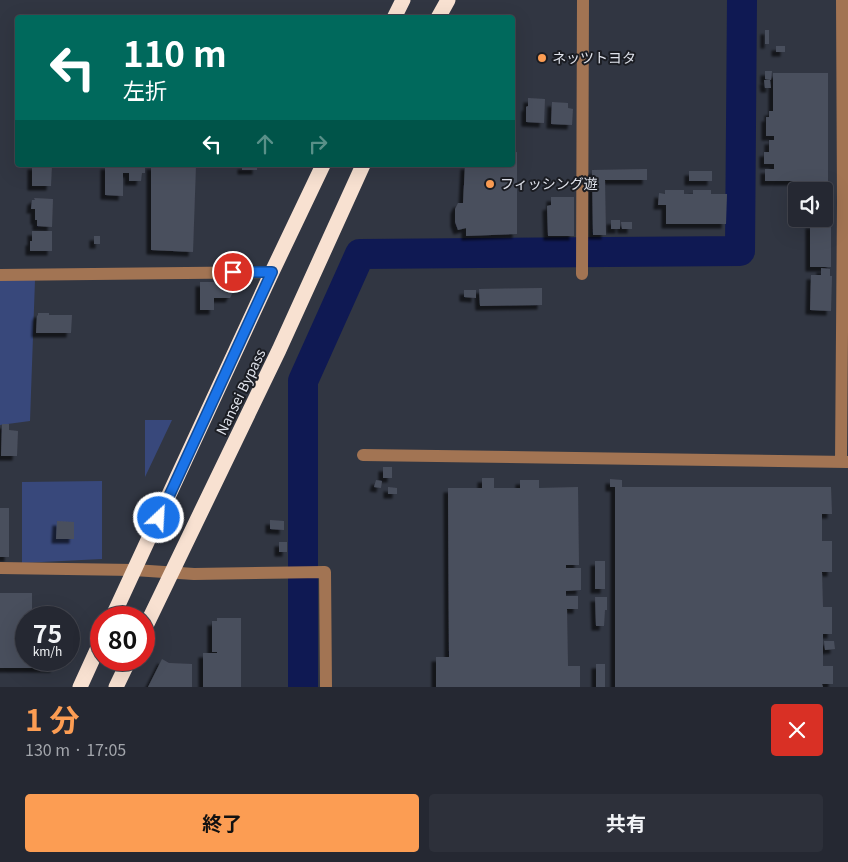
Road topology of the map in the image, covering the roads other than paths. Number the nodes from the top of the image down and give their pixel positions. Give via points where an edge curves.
1 (403, 0) edge
2 (448, 0) edge
3 (583, 0) edge
4 (842, 0) edge
5 (396, 15) edge
6 (440, 15) edge
7 (322, 167) edge
8 (362, 167) edge
9 (846, 203) edge
10 (272, 272) junction
11 (582, 274) dead end
12 (0, 275) edge
13 (363, 455) dead end
14 (844, 462) edge
15 (0, 568) edge
16 (134, 570) junction
17 (172, 573) junction
18 (118, 606) edge
19 (155, 608) edge
20 (90, 665) edge
21 (124, 671) edge
22 (80, 687) edge
23 (116, 687) edge
24 (326, 687) edge

1 - 5 highway
2 - 6 highway
3 - 11 street
4 - 9 street
7 - 10 highway, Nansei Bypass
8 - 17 highway, Nansei Bypass
9 - 14 street
10 - 12 street
10 - 16 highway, Nansei Bypass
13 - 14 street
15 - 16 street
16 - 17 street
16 - 18 highway, Nansei Bypass
17 - 19 highway, Nansei Bypass
17 - 24 street via 325,572
20 - 22 highway
21 - 23 highway

